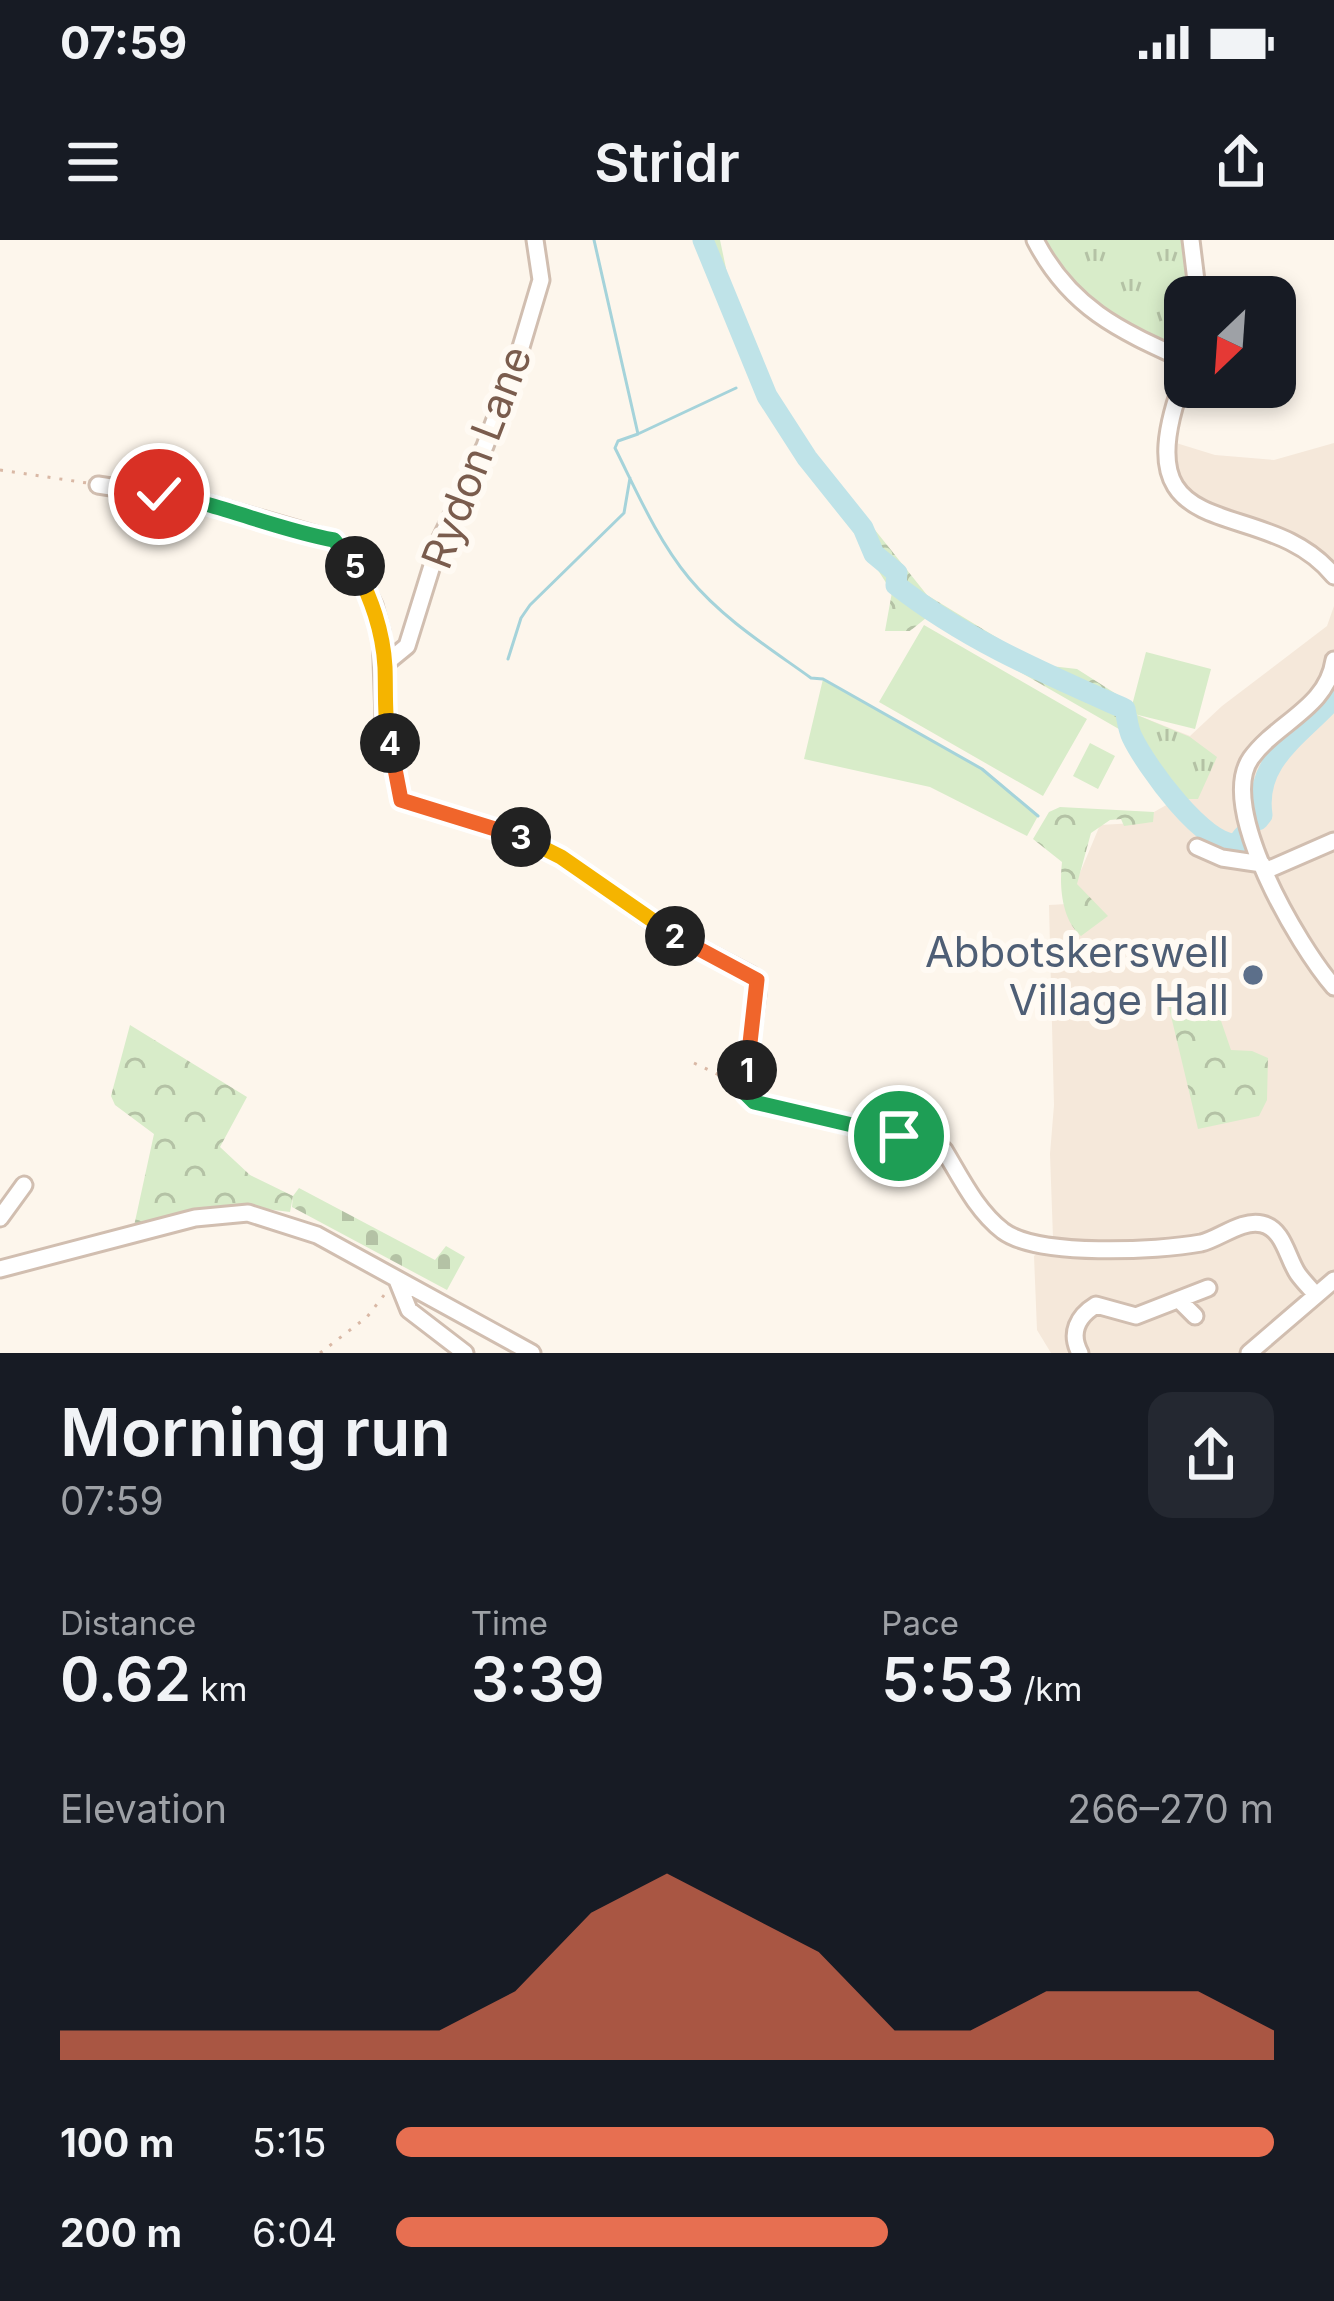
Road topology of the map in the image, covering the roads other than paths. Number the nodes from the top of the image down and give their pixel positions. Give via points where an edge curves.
1 (535, 240) edge
2 (1035, 240) edge
3 (1191, 240) edge
4 (1195, 276) edge
5 (1164, 351) edge
6 (1172, 408) edge
7 (98, 485) road end
8 (1334, 576) edge
9 (385, 664) junction
10 (1333, 671) edge
11 (1334, 842) edge
12 (1197, 847) dead end
13 (1263, 867) junction
14 (1334, 987) edge
15 (24, 1185) dead end
16 (0, 1218) edge
17 (0, 1269) edge
18 (397, 1280) junction
19 (1334, 1280) edge
20 (1208, 1288) dead end
21 (1316, 1294) junction
22 (1180, 1301) junction
23 (1195, 1316) dead end
24 (465, 1353) edge
25 (532, 1353) edge
26 (1080, 1353) edge
27 (1249, 1353) edge

1 - 9 street, Rydon Lane via 541,280 516,364 440,539 406,646
2 - 5 street via 1069,290 1112,327
3 - 4 street
6 - 8 street via 1165,465 1179,490 1313,556
7 - 9 street via 196,500 334,540 374,605
9 - 21 street via 384,718 401,800 561,857 658,926 757,980 746,1089 754,1102 944,1150 986,1214 1032,1246 1145,1249 1262,1223 1280,1235
10 - 13 street via 1307,708 1248,761 1243,811
11 - 13 street
12 - 13 street
13 - 14 street
15 - 16 street
17 - 18 street via 195,1218 248,1213 317,1235
18 - 24 street via 409,1310
18 - 25 street
19 - 21 street
20 - 22 street
21 - 27 street
22 - 23 street
22 - 26 street via 1136,1316 1096,1304 1078,1321

